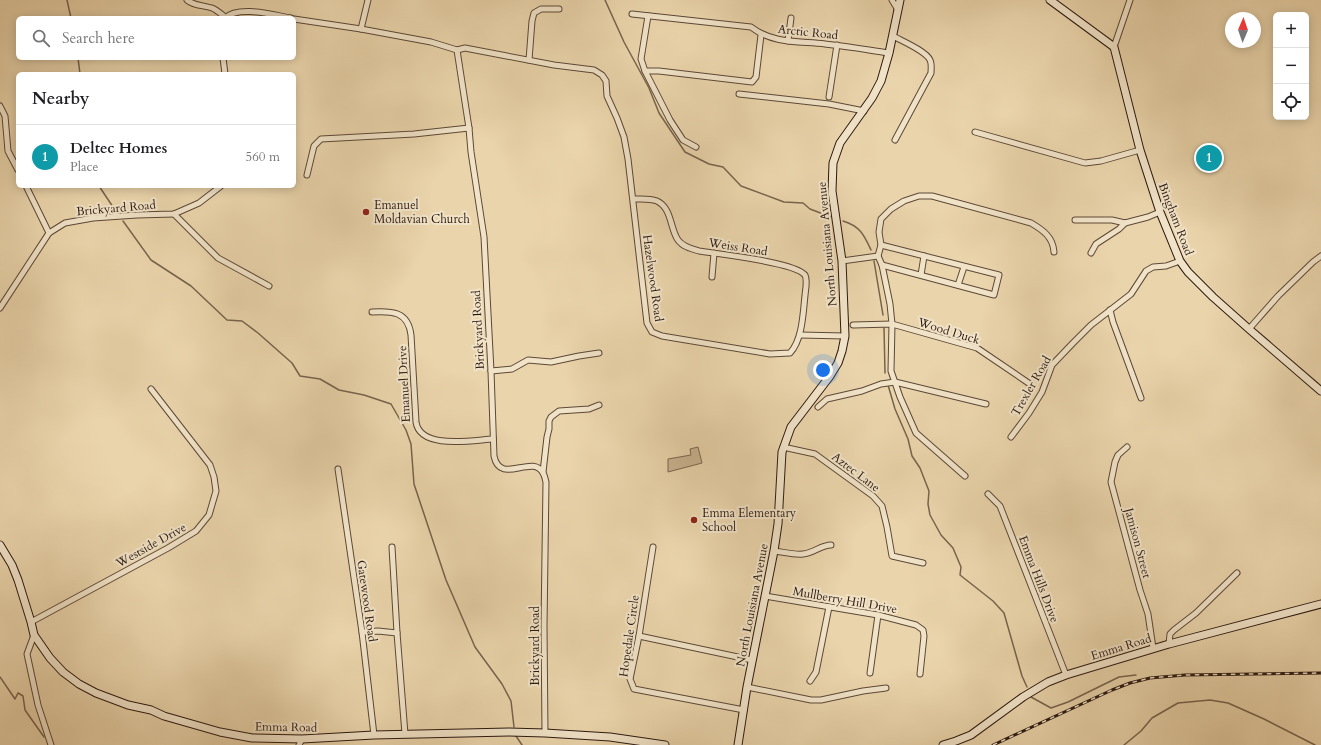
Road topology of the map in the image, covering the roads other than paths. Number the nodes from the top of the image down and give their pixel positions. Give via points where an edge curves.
1 (187, 0) edge
2 (368, 0) edge
3 (892, 0) edge
4 (900, 0) edge
5 (1050, 0) edge
6 (1130, 0) edge
7 (559, 9) dead end
8 (898, 10) junction
9 (632, 14) dead end
10 (224, 16) edge
11 (227, 16) edge
12 (279, 16) edge
13 (648, 16) junction
14 (296, 18) edge
15 (791, 18) dead end
16 (361, 28) junction
17 (761, 35) junction
18 (893, 36) junction
19 (788, 41) junction
20 (837, 45) junction
21 (1114, 47) junction
22 (457, 50) junction
23 (889, 53) junction
24 (223, 60) edge
25 (529, 60) junction
26 (645, 71) junction
27 (225, 72) edge
28 (739, 94) dead end
29 (829, 96) dead end
30 (0, 106) edge
31 (864, 111) junction
32 (469, 128) junction
33 (975, 132) dead end
34 (894, 140) dead end
35 (696, 147) dead end
36 (1140, 150) junction
37 (16, 166) edge
38 (307, 175) dead end
39 (27, 188) edge
40 (218, 188) edge
41 (633, 199) junction
42 (1160, 212) junction
43 (174, 214) junction
44 (1075, 220) dead end
45 (1125, 223) junction
46 (49, 233) junction
47 (881, 245) junction
48 (1054, 252) dead end
49 (714, 253) junction
50 (1091, 253) dead end
51 (878, 256) junction
52 (924, 256) junction
53 (1321, 256) edge
54 (842, 261) junction
55 (1180, 261) junction
56 (882, 264) junction
57 (964, 267) junction
58 (921, 275) junction
59 (712, 277) dead end
60 (958, 285) junction
61 (269, 286) dead end
62 (0, 308) edge
63 (1110, 310) junction
64 (372, 312) dead end
65 (892, 324) junction
66 (853, 325) dead end
67 (1249, 329) junction
68 (800, 335) junction
69 (845, 336) junction
70 (599, 353) dead end
71 (491, 371) junction
72 (895, 382) junction
73 (1030, 384) dead end
74 (152, 389) dead end
75 (1321, 391) edge
76 (1141, 398) dead end
77 (986, 404) dead end
78 (599, 405) dead end
79 (818, 407) dead end
80 (1011, 437) dead end
81 (493, 438) junction
82 (1127, 446) dead end
83 (783, 447) junction
84 (338, 469) dead end
85 (543, 472) junction
86 (965, 476) dead end
87 (988, 494) dead end
88 (0, 545) edge
89 (831, 545) dead end
90 (392, 547) dead end
91 (653, 547) dead end
92 (774, 551) junction
93 (923, 563) dead end
94 (1237, 573) dead end
95 (765, 596) junction
96 (1321, 604) edge
97 (829, 607) junction
98 (878, 615) junction
99 (31, 622) junction
100 (362, 632) junction
101 (397, 633) junction
102 (34, 636) junction
103 (639, 636) junction
104 (1169, 644) junction
105 (1153, 648) junction
106 (752, 660) junction
107 (870, 673) dead end
108 (920, 674) dead end
109 (1066, 675) junction
110 (810, 681) dead end
111 (747, 687) junction
112 (886, 688) dead end
113 (744, 710) junction
114 (545, 733) junction
115 (405, 734) junction
116 (374, 735) junction
117 (300, 742) edge
118 (51, 745) edge
119 (665, 745) edge
120 (738, 745) edge
121 (943, 745) edge

1 - 10 street via 216,10
2 - 16 street
3 - 8 street
4 - 8 street, North Louisiana Avenue
5 - 21 street
6 - 21 street
7 - 25 street via 541,9 534,13
8 - 18 street, North Louisiana Avenue
9 - 13 street, Arctic Road
11 - 12 street via 240,12
13 - 17 street, Arctic Road via 751,27
13 - 26 street via 641,59
14 - 16 street
15 - 19 street
16 - 22 street
17 - 19 street, Arctic Road
17 - 26 street via 756,78 752,82
18 - 23 street, North Louisiana Avenue
18 - 34 street via 924,54 930,59 932,66 931,73
19 - 20 street, Arctic Road
20 - 23 street, Arctic Road
20 - 29 street
21 - 36 street, Bingham Road
22 - 25 street, Hazelwood Road via 465,48
22 - 32 street, Brickyard Road
23 - 31 street, North Louisiana Avenue via 880,81
24 - 27 street
25 - 41 street, Hazelwood Road via 594,70 602,75 606,81 607,96 624,137
26 - 35 street via 683,140
28 - 31 street via 829,104
30 - 37 street via 5,116 8,150
31 - 54 street, North Louisiana Avenue via 840,143 832,170 832,191
32 - 38 street via 321,139 314,146
32 - 71 street, Brickyard Road via 484,237
33 - 36 street via 1085,164
36 - 42 street, Bingham Road
39 - 46 street
40 - 43 street, Brickyard Road via 199,203
41 - 49 street, Weiss Road via 658,201 667,210 678,240 690,249
41 - 68 street, Hazelwood Road via 647,323 652,332 662,336 770,354 790,353 796,347
42 - 45 street
42 - 55 street, Bingham Road
43 - 46 street, Brickyard Road via 93,218 64,223
43 - 61 street via 218,258
44 - 45 street via 1112,220
45 - 50 street via 1096,244
46 - 62 street, Brickyard Road
47 - 48 street via 881,219 891,209 919,196 932,196 1031,223 1045,232 1053,244
47 - 51 street
47 - 52 street
49 - 59 street
49 - 68 street, Weiss Road via 768,262 804,274 806,279
51 - 54 street
51 - 56 street
52 - 57 street
52 - 58 street
53 - 67 street via 1278,296
54 - 69 street, North Louisiana Avenue
55 - 63 street, Trexler Road via 1146,271 1131,294
55 - 67 street, Bingham Road via 1212,296
56 - 58 street
56 - 65 street
57 - 60 street
57 - 60 street via 999,275 994,295
58 - 60 street
63 - 76 street
63 - 80 street, Trexler Road via 1091,325 1052,365 1042,392
64 - 81 street, Emanuel Drive via 397,314 408,322 416,422 419,430 440,441
65 - 66 street, Wood Duck
65 - 72 street via 891,371
65 - 73 street, Wood Duck via 977,348
67 - 75 street, Bingham Road
68 - 69 street
69 - 83 street, North Louisiana Avenue via 838,363 791,427
70 - 71 street via 551,362 528,360 512,369
71 - 81 street, Brickyard Road
72 - 77 street
72 - 79 street via 828,399
72 - 86 street via 916,433
74 - 99 street, Westside Drive via 210,465 216,492 209,515 196,531 169,548
78 - 85 street via 589,409 559,411 551,416
81 - 85 street, Brickyard Road via 495,462 502,469 532,466
82 - 105 street, Jamison Street via 1118,455 1111,482 1148,614
83 - 92 street, North Louisiana Avenue
83 - 93 street, Aztec Lane via 815,454 873,496 882,506 892,556
84 - 100 street, Gatewood Road
85 - 114 street, Brickyard Road via 546,482
87 - 109 street, Emma Hills Drive via 1000,506
88 - 99 street, Emma Road via 18,580
89 - 92 street via 823,545 803,554
90 - 101 street
91 - 103 street, Hopedale Circle
92 - 95 street, North Louisiana Avenue
94 - 104 street via 1170,634
95 - 97 street, Mullberry Hill Drive
95 - 106 street, North Louisiana Avenue
96 - 104 street, Emma Road
97 - 98 street, Mullberry Hill Drive
97 - 110 street via 816,672
98 - 107 street
98 - 108 street, Mullberry Hill Drive via 916,625 923,630
99 - 102 street, Emma Road
100 - 101 street
100 - 116 street, Gatewood Road
101 - 115 street
102 - 117 street, Emma Road via 63,672 96,693 220,732
102 - 118 street via 27,654 38,705
103 - 106 street
103 - 113 street, Hopedale Circle via 630,679 634,689
104 - 105 street, Emma Road
105 - 109 street, Emma Road
106 - 111 street, North Louisiana Avenue
109 - 121 street, Emma Road via 1023,697 970,735
111 - 112 street via 811,700
111 - 113 street, North Louisiana Avenue
113 - 120 street, North Louisiana Avenue
114 - 115 street, Emma Road
114 - 119 street, Emma Road via 610,737
115 - 116 street, Emma Road
116 - 117 street, Emma Road

